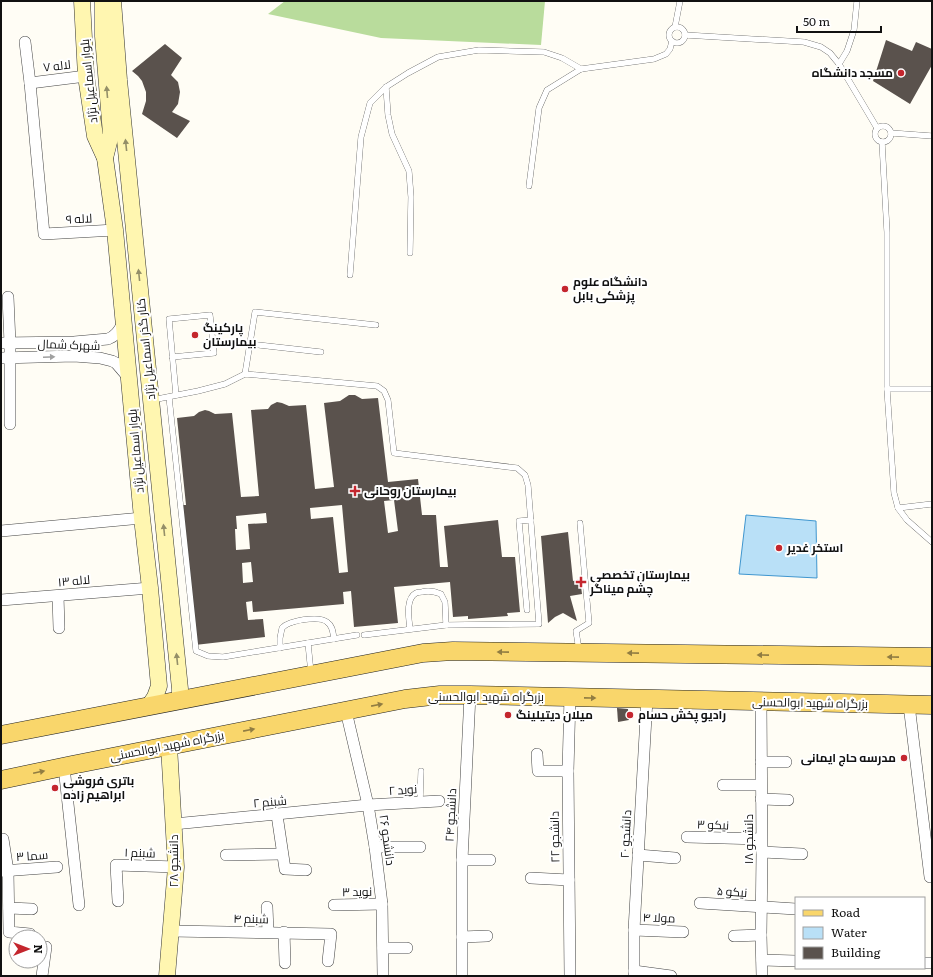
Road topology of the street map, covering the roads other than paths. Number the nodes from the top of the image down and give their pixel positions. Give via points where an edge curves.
1 (82, 1) edge
2 (103, 1) edge
3 (113, 1) edge
4 (680, 1) edge
5 (857, 1) edge
6 (675, 27) junction
7 (685, 35) junction
8 (672, 41) junction
9 (25, 42) dead end
10 (839, 64) junction
11 (581, 69) junction
12 (86, 76) junction
13 (30, 82) junction
14 (386, 87) junction
15 (877, 128) junction
16 (892, 133) junction
17 (932, 136) edge
18 (882, 142) junction
19 (105, 158) junction
20 (529, 186) dead end
21 (115, 230) junction
22 (410, 253) dead end
23 (350, 275) dead end
24 (8, 297) dead end
25 (124, 322) junction
26 (376, 325) dead end
27 (74, 342) junction
28 (250, 344) junction
29 (6, 351) edge
30 (321, 352) dead end
31 (74, 356) junction
32 (172, 357) junction
33 (245, 374) junction
34 (129, 378) junction
35 (887, 389) junction
36 (932, 389) edge
37 (176, 395) junction
38 (169, 397) junction
39 (151, 400) junction
40 (10, 424) dead end
41 (932, 504) edge
42 (898, 508) junction
43 (142, 518) junction
44 (531, 520) junction
45 (580, 522) dead end
46 (1, 531) edge
47 (932, 542) edge
48 (150, 588) junction
49 (58, 596) junction
50 (1, 600) edge
51 (527, 610) dead end
52 (446, 625) junction
53 (59, 628) dead end
54 (410, 629) junction
55 (356, 635) dead end
56 (364, 635) dead end
57 (334, 639) junction
58 (308, 643) junction
59 (280, 648) junction
60 (579, 653) junction
61 (932, 657) edge
62 (311, 675) junction
63 (159, 686) junction
64 (212, 694) junction
65 (470, 695) junction
66 (570, 697) junction
67 (180, 698) junction
68 (647, 699) junction
69 (761, 701) junction
70 (909, 705) junction
71 (932, 705) edge
72 (149, 706) junction
73 (346, 711) junction
74 (1, 735) edge
75 (169, 746) junction
76 (538, 754) dead end
77 (761, 762) junction
78 (786, 762) dead end
79 (64, 767) junction
80 (421, 771) dead end
81 (568, 771) junction
82 (1, 780) edge
83 (723, 785) dead end
84 (761, 785) junction
85 (761, 799) junction
86 (788, 800) dead end
87 (439, 801) dead end
88 (420, 802) junction
89 (368, 805) junction
90 (277, 815) junction
91 (174, 824) junction
92 (687, 837) dead end
93 (3, 839) dead end
94 (761, 839) junction
95 (375, 847) junction
96 (420, 847) dead end
97 (762, 852) junction
98 (282, 854) junction
99 (802, 854) dead end
100 (226, 855) dead end
101 (638, 855) junction
102 (675, 858) dead end
103 (462, 860) junction
104 (490, 860) dead end
105 (57, 867) dead end
106 (176, 867) junction
107 (306, 870) dead end
108 (5, 871) edge
109 (930, 877) dead end
110 (531, 878) dead end
111 (569, 880) junction
112 (118, 901) dead end
113 (700, 903) dead end
114 (382, 904) junction
115 (79, 905) dead end
116 (334, 905) dead end
117 (267, 907) dead end
118 (9, 908) junction
119 (762, 908) junction
120 (32, 909) dead end
121 (795, 909) edge
122 (9, 929) edge
123 (171, 930) junction
124 (634, 930) junction
125 (268, 932) junction
126 (284, 932) junction
127 (683, 932) dead end
128 (761, 935) junction
129 (487, 936) dead end
130 (734, 936) dead end
131 (462, 937) junction
132 (383, 948) junction
133 (407, 948) dead end
134 (762, 960) junction
135 (328, 961) dead end
136 (795, 961) edge
137 (285, 963) dead end
138 (634, 974) edge
139 (167, 976) edge
140 (383, 976) edge
141 (462, 976) edge
142 (470, 976) edge
143 (570, 976) edge
144 (671, 976) edge
145 (762, 976) edge

1 - 12 main road, بلوار اسماعیل نژاد
19 -> 2 main road, بلوار اسماعیل نژاد via 111,134 103,36
39 -> 3 main road, کنار گذر اسماعیل نژاد
4 - 6 lane
5 - 10 lane via 854,30 847,51
6 - 7 lane via 682,28
6 - 8 lane via 669,35
7 - 8 lane via 679,43
7 - 10 lane via 804,42 821,47
8 - 11 lane via 666,54 654,60
9 - 13 street
10 - 15 lane
11 - 14 lane via 562,58 544,52 479,50 438,57
11 - 20 lane via 547,90 539,108
12 - 13 street, لاله ۷
12 - 19 main road, بلوار اسماعیل نژاد via 95,136
13 - 21 street, لاله ۹ via 44,234
14 - 22 lane via 392,134 409,171
14 - 23 lane via 370,103 361,137
15 - 16 lane via 884,125
15 - 18 lane via 876,138
16 - 17 lane
16 - 18 lane via 889,140
18 - 35 lane via 887,232
19 - 21 main road, بلوار اسماعیل نژاد
21 - 25 main road, بلوار اسماعیل نژاد
24 - 29 street
25 - 27 street, شهرک شمال via 112,338
25 - 34 main road, بلوار اسماعیل نژاد
26 - 28 lane via 255,312
27 - 29 street, شهرک شمال
27 - 31 street
28 - 30 lane
28 - 33 lane
29 -> 31 street, شهرک شمال
29 - 40 street
31 - 34 street, شهرک شمال via 112,360
32 - 32 lane via 169,319 210,315 214,352
32 - 37 lane
33 - 37 lane via 225,384
33 - 44 lane via 377,386 384,391 388,400 394,453 518,468 525,475 528,485
34 - 43 main road, بلوار اسماعیل نژاد
35 - 36 lane
35 - 42 lane via 894,493
37 - 38 lane
38 - 39 lane
38 - 59 lane via 196,651 208,656 224,657
67 -> 39 main road, کنار گذر اسماعیل نژاد
41 - 42 lane
42 - 47 lane via 907,520
43 - 46 street
43 - 48 main road, بلوار اسماعیل نژاد
44 - 51 lane via 519,521
44 - 52 lane via 539,624
45 - 60 lane via 589,622 576,631
48 - 49 street, لاله ۱۳
48 - 63 main road, بلوار اسماعیل نژاد
49 - 50 street, لاله ۱۳
49 - 53 street
52 - 54 lane
52 - 54 lane via 445,602 441,594 426,591 416,593 410,600
54 - 56 lane
55 - 57 lane
57 - 58 lane
57 - 59 lane via 332,628 327,621 316,618 302,620 288,623 282,628
58 - 59 lane
58 - 62 lane
61 -> 60 main road
60 -> 62 main road via 432,652
62 - 64 main road
63 - 67 main road via 173,697
63 - 72 main road
64 - 67 main road
64 - 72 main road
65 - 66 main road, بزرگراه شهید ابوالحسنی
73 -> 65 main road, بزرگراه شهید ابوالحسنی via 425,696
65 - 103 street, دانشجو ۲۴
66 -> 68 main road, بزرگراه شهید ابوالحسنی
66 - 81 street, دانشجو ۲۲
68 - 69 main road, بزرگراه شهید ابوالحسنی
68 - 101 street, دانشجو ۲۰
69 - 70 main road, بزرگراه شهید ابوالحسنی
69 - 77 street, دانشجو ۱۸
70 - 71 main road, بزرگراه شهید ابوالحسنی
70 - 109 street
72 - 74 main road
75 -> 73 main road, بزرگراه شهید ابوالحسنی
73 - 89 street, دانشجو ۲۶
75 - 79 main road, بزرگراه شهید ابوالحسنی
75 - 91 main road, دانشجو ۲۸
76 - 81 street via 538,771
77 - 78 street
77 - 84 street, دانشجو ۱۸
82 -> 79 main road, بزرگراه شهید ابوالحسنی
79 - 115 street
80 - 88 lane
81 - 111 street, دانشجو ۲۲
83 - 84 street
84 - 85 street, دانشجو ۱۸
85 - 86 street
85 - 94 street, دانشجو ۱۸
87 - 88 street, نوید ۲
88 - 89 street, نوید ۲
89 - 90 street, شبنم ۲
89 - 95 street, دانشجو ۲۶
90 - 91 street, شبنم ۲
90 - 98 street
91 - 106 main road, دانشجو ۲۸
92 - 94 street, نیکو ۳
93 - 108 street
94 - 97 street, دانشجو ۱۸
95 - 96 street
95 - 114 street, دانشجو ۲۶
97 - 99 street
97 - 119 street, دانشجو ۱۸
98 - 100 street
98 - 107 street via 285,869
101 - 102 street
101 - 124 street, دانشجو ۲۰
103 - 104 street
103 - 131 street, دانشجو ۲۴
105 - 108 street, سما ۳
106 - 112 street, شبنم ۱ via 116,865
106 - 123 main road, دانشجو ۲۸
108 - 118 street
110 - 111 street
111 - 143 street, دانشجو ۲۲
113 - 119 street, نیکو ۵
114 - 116 street, نوید ۳
114 - 132 street, دانشجو ۲۶
117 - 125 street
118 - 120 street
118 - 122 street
119 - 121 street, نیکو ۵
119 - 128 street, دانشجو ۱۸
123 - 125 street, شبنم ۴
123 - 139 main road, دانشجو ۲۸
124 - 127 street, مولا ۴
124 - 138 street, دانشجو ۲۰
125 - 126 street, شبنم ۴
126 - 135 street, شبنم ۴ via 331,934
126 - 137 street
128 - 130 street
128 - 134 street, دانشجو ۱۸
129 - 131 street
131 - 141 street, دانشجو ۲۴
132 - 133 street
132 - 140 street, دانشجو ۲۶
134 - 136 street
134 - 145 street, دانشجو ۱۸
138 - 144 street
141 - 142 street

